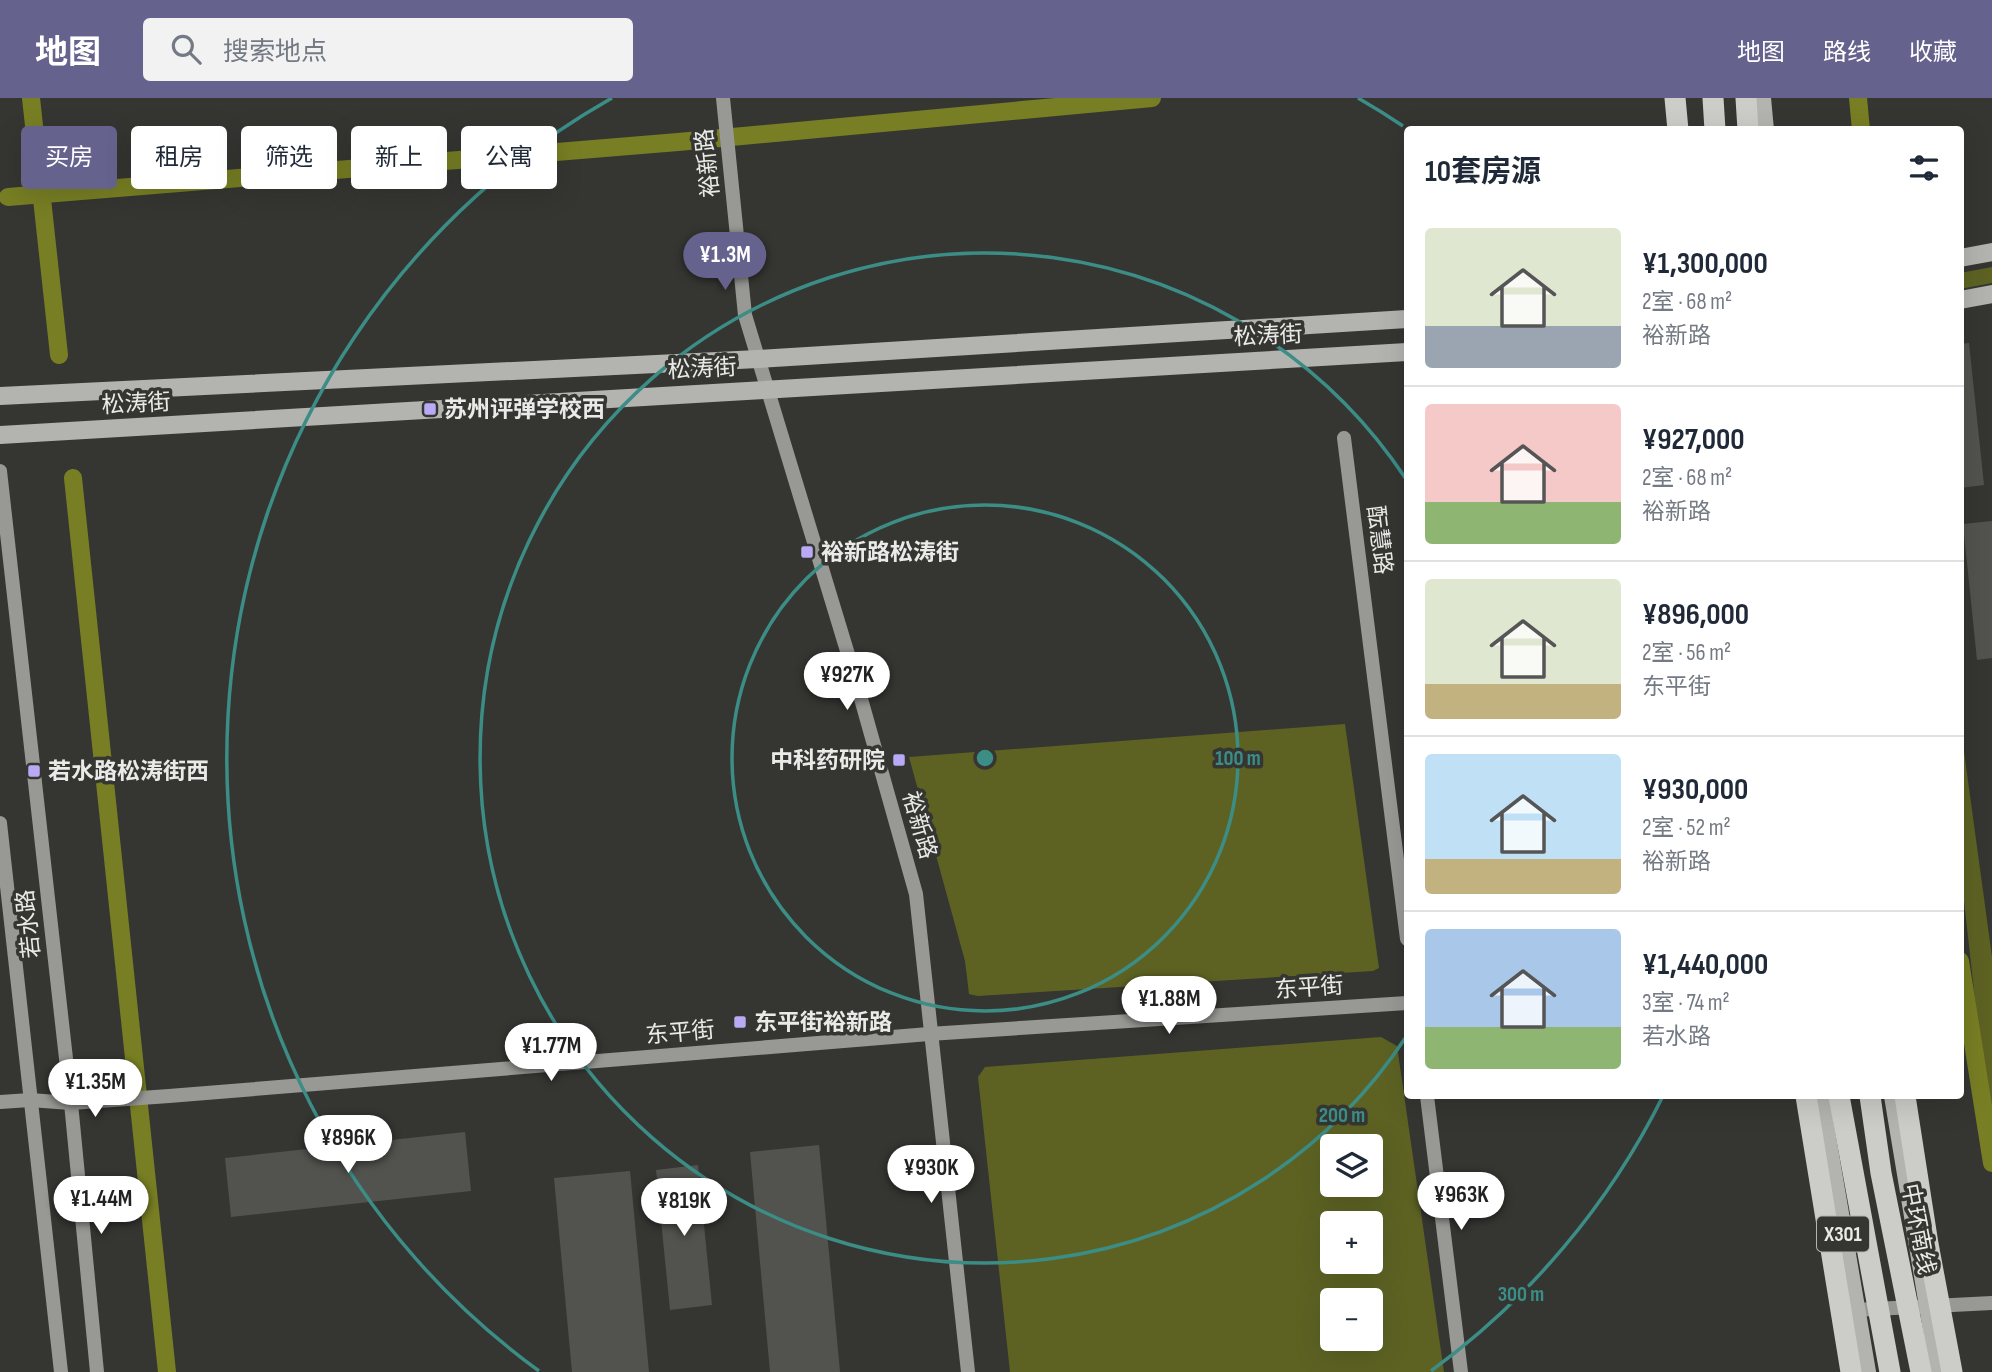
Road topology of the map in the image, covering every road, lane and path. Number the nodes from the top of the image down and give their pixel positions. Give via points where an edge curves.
1 (723, 98) edge
2 (1670, 98) edge
3 (1675, 98) edge
4 (1713, 98) edge
5 (1746, 98) edge
6 (1762, 98) edge
7 (1676, 126) edge
8 (1677, 126) edge
9 (1715, 126) edge
10 (1748, 126) edge
11 (1765, 126) edge
12 (1992, 252) edge
13 (1964, 257) edge
14 (1992, 294) edge
15 (1964, 299) edge
16 (1404, 319) edge
17 (1404, 352) edge
18 (758, 359) junction
19 (767, 389) junction
20 (0, 396) edge
21 (0, 435) edge
22 (1344, 438) dead end
23 (0, 471) edge
24 (0, 823) edge
25 (1404, 915) edge
26 (1404, 1003) edge
27 (929, 1034) junction
28 (1427, 1099) edge
29 (1806, 1099) edge
30 (1820, 1099) edge
31 (1840, 1099) edge
32 (1870, 1099) edge
33 (1893, 1099) edge
34 (1905, 1099) edge
35 (30, 1100) junction
36 (0, 1102) edge
37 (71, 1103) junction
38 (1992, 1303) edge
39 (1926, 1304) junction
40 (1855, 1310) junction
41 (61, 1372) edge
42 (97, 1372) edge
43 (968, 1372) edge
44 (1461, 1372) edge
45 (1852, 1372) edge
46 (1867, 1372) edge
47 (1890, 1372) edge
48 (1920, 1372) edge
49 (1939, 1372) edge
50 (1952, 1372) edge

1 - 18 street, 裕新路 via 745,315
2 - 7 main road
3 - 8 highway
4 - 9 highway
5 - 10 highway
6 - 11 main road
12 - 13 main road
14 - 15 main road
16 - 18 main road, 松涛街
17 - 19 main road, 松涛街
18 - 19 street, 裕新路
18 - 20 main road, 松涛街
19 - 21 main road, 松涛街
19 - 27 street, 裕新路 via 916,894
22 - 25 street, 酝慧路
23 - 37 street, 若水路
24 - 35 street, 若水路
26 - 27 street, 东平街
27 - 37 street, 东平街
27 - 43 street, 裕新路
28 - 44 street
29 - 45 highway
30 - 40 main road, X301
31 - 47 highway, bridge
32 - 48 highway, 中环南线, bridge
33 - 39 main road
34 - 50 highway, bridge
35 - 36 street, 东平街
35 - 37 street, 东平街
35 - 41 street, 若水路
37 - 42 street, 若水路
38 - 39 street
39 - 40 street
39 - 49 main road
40 - 46 main road, X301

